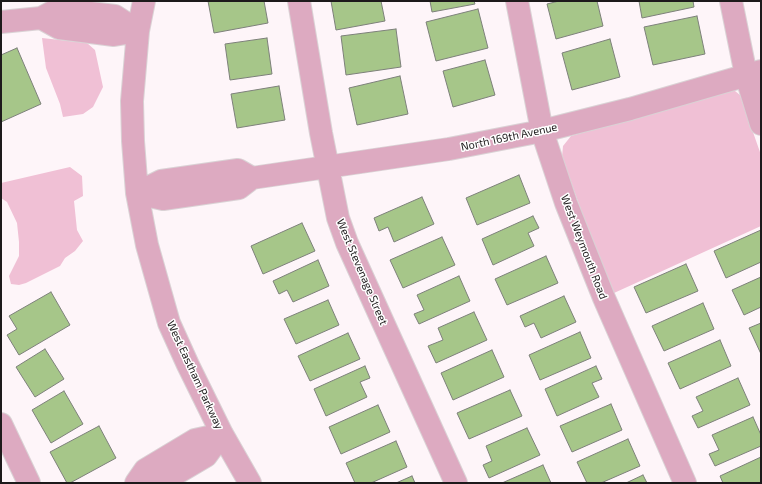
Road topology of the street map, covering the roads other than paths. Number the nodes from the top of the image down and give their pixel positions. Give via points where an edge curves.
1 (144, 1) edge
2 (299, 1) edge
3 (517, 1) edge
4 (731, 1) edge
5 (1, 22) edge
6 (138, 31) junction
7 (754, 73) edge
8 (761, 124) edge
9 (542, 131) junction
10 (328, 168) junction
11 (137, 193) junction
12 (1, 424) edge
13 (222, 434) junction
14 (29, 483) edge
15 (136, 483) edge
16 (160, 483) edge
17 (250, 483) edge
18 (456, 483) edge
19 (685, 483) edge

1 - 6 street, West Eastham Parkway
2 - 10 street, West Stevenage Street
3 - 9 street, West Weymouth Road
4 - 7 street
5 - 6 street via 41,18 58,9 115,16
6 - 11 street, West Eastham Parkway via 132,101
7 - 8 street
7 - 9 street, North 169th Avenue via 630,109
9 - 10 street, North 169th Avenue
9 - 19 street, West Weymouth Road via 566,203 604,298
10 - 11 street, North 169th Avenue via 252,178 238,170 161,181
10 - 18 street, West Stevenage Street via 338,218 347,242
11 - 13 street, West Eastham Parkway via 147,244 169,322
12 - 14 street
13 - 15 street via 195,440 145,470
13 - 16 street via 206,456
13 - 17 street, West Eastham Parkway

